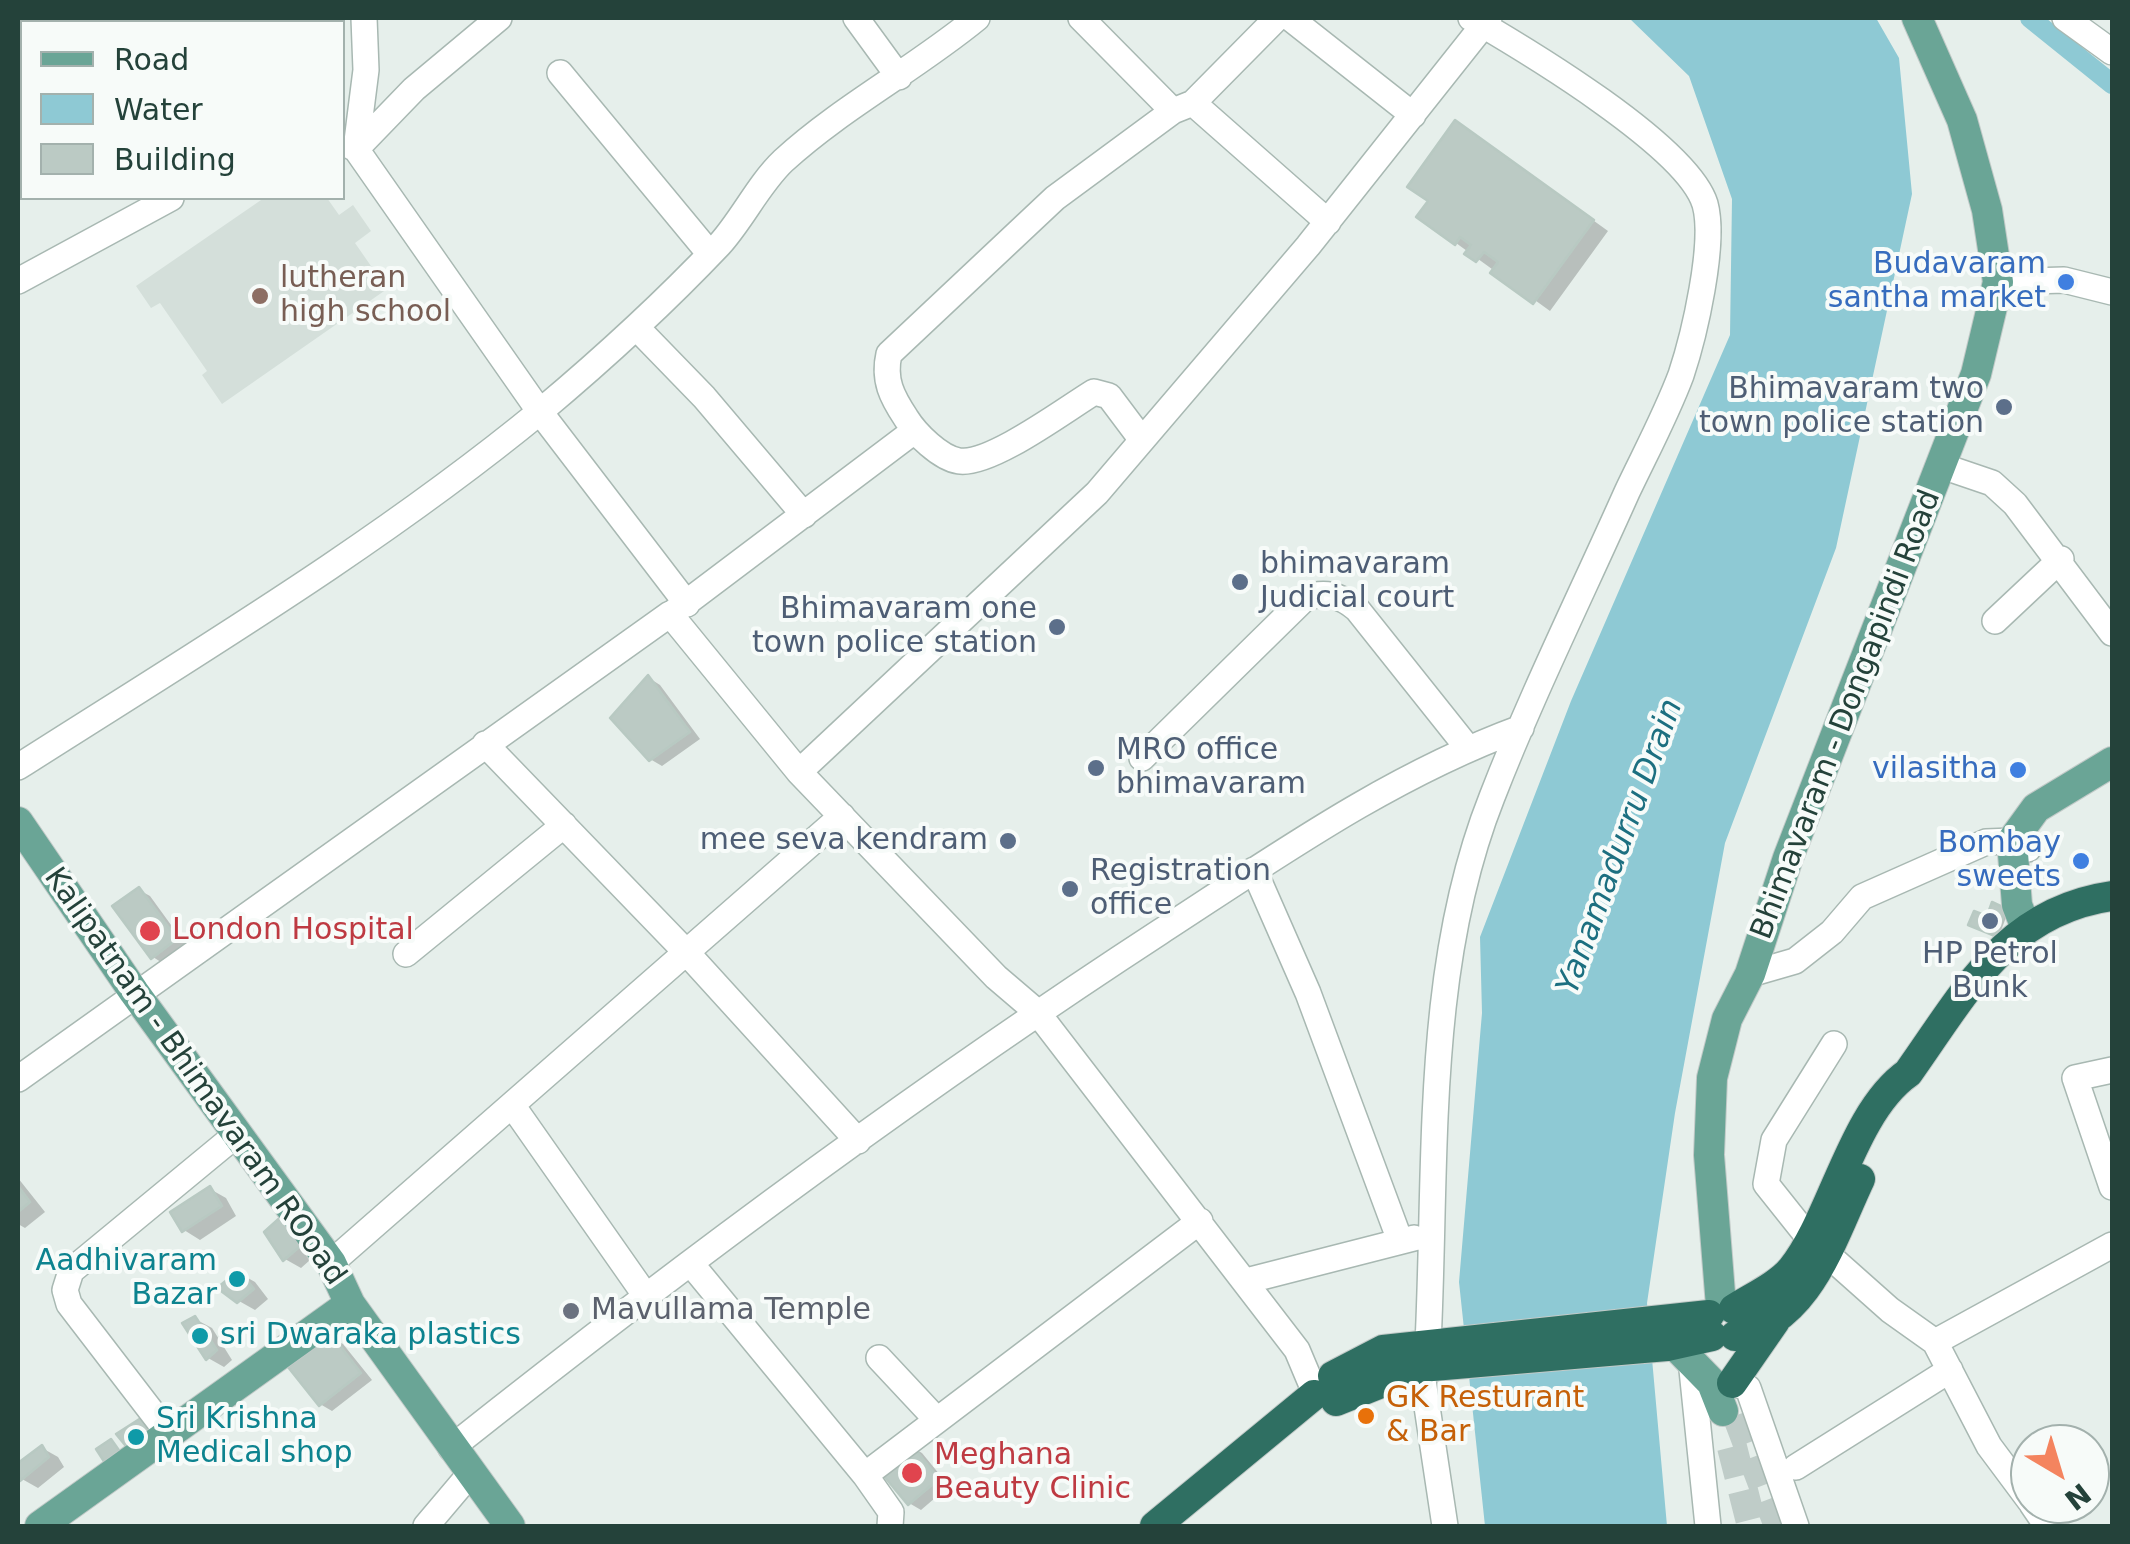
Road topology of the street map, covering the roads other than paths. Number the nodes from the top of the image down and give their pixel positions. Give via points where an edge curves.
1 (364, 18) edge
2 (499, 18) edge
3 (856, 18) edge
4 (977, 18) edge
5 (1082, 18) edge
6 (1277, 18) edge
7 (1290, 18) edge
8 (1916, 18) edge
9 (2066, 18) edge
10 (1481, 20) edge
11 (2112, 52) edge
12 (560, 72) dead end
13 (899, 77) junction
14 (1183, 107) junction
15 (1413, 114) junction
16 (349, 146) edge
17 (167, 200) edge
18 (1328, 222) junction
19 (710, 254) junction
20 (18, 282) edge
21 (1998, 282) junction
22 (2112, 292) edge
23 (637, 328) junction
24 (540, 412) junction
25 (914, 431) junction
26 (1142, 440) junction
27 (1942, 466) junction
28 (804, 515) junction
29 (2061, 559) junction
30 (678, 609) junction
31 (1995, 621) dead end
32 (2112, 633) edge
33 (1521, 728) junction
34 (485, 744) junction
35 (1467, 748) junction
36 (1142, 758) dead end
37 (2112, 762) edge
38 (18, 767) edge
39 (800, 772) junction
40 (2112, 786) edge
41 (842, 816) junction
42 (18, 822) edge
43 (564, 825) junction
44 (2020, 845) junction
45 (1254, 870) junction
46 (2112, 896) edge
47 (2032, 924) junction
48 (687, 953) junction
49 (406, 954) dead end
50 (1750, 974) junction
51 (134, 992) junction
52 (1038, 1012) junction
53 (1834, 1044) dead end
54 (2112, 1070) edge
55 (18, 1079) edge
56 (512, 1105) junction
57 (237, 1134) junction
58 (858, 1141) junction
59 (2112, 1187) edge
60 (1200, 1221) junction
61 (1434, 1236) junction
62 (1398, 1238) junction
63 (1818, 1244) junction
64 (2112, 1244) edge
65 (331, 1262) junction
66 (692, 1265) junction
67 (1246, 1282) junction
68 (648, 1299) junction
69 (350, 1304) junction
70 (1775, 1322) junction
71 (1722, 1326) junction
72 (1674, 1342) junction
73 (1936, 1342) junction
74 (1432, 1354) junction
75 (879, 1358) dead end
76 (1950, 1370) junction
77 (1334, 1387) junction
78 (1726, 1398) junction
79 (937, 1420) junction
80 (1288, 1426) junction
81 (168, 1432) junction
82 (451, 1448) junction
83 (1796, 1468) dead end
84 (2010, 1473) edge
85 (470, 1474) junction
86 (865, 1475) junction
87 (40, 1526) edge
88 (426, 1526) edge
89 (510, 1526) edge
90 (890, 1526) edge
91 (1155, 1526) edge
92 (1178, 1526) edge
93 (1445, 1526) edge
94 (1708, 1526) edge
95 (1796, 1526) edge

1 - 16 street via 366,70
2 - 16 street
3 - 13 street
4 - 13 street
5 - 14 street
6 - 14 street
7 - 15 street
8 - 21 main road, Bhimavaram - Dongapindi Road via 1962,120
9 - 11 street
10 - 15 street
10 - 33 street via 1663,148 1692,176 1706,206 1706,260 1681,374
12 - 19 street
13 - 19 street via 779,165
14 - 18 street
14 - 25 street via 1054,198 889,354 890,395
15 - 18 street
16 - 24 street via 386,187
17 - 20 street
18 - 26 street
19 - 23 street
21 - 22 street via 2064,280
21 - 27 main road, Bhimavaram - Dongapindi Road via 1976,374
23 - 24 street
23 - 28 street
24 - 30 street
24 - 38 street via 304,584
25 - 26 street via 958,461 982,460 1094,392 1109,396
25 - 28 street
26 - 39 street via 1096,493
27 - 29 street via 1992,483
27 - 50 main road, Bhimavaram - Dongapindi Road via 1788,858
28 - 30 street
29 - 31 street
29 - 32 street
30 - 34 street
30 - 39 street
33 - 35 street
33 - 61 street via 1462,883 1436,1119
34 - 43 street
34 - 51 street
35 - 36 street via 1356,609 1345,599 1318,594 1304,600
35 - 45 street via 1372,794
37 - 44 main road via 2036,808
39 - 41 street
40 - 44 main road via 2046,822
41 - 48 street
41 - 52 street
42 - 51 main road, Kalipatnam - Bhimavaram ROoad
43 - 48 street
43 - 49 street
44 - 47 main road via 2017,905
44 - 50 street via 1986,842 1862,897 1795,960
45 - 52 street
45 - 62 street via 1308,993
46 - 47 highway via 2063,906
47 - 63 highway via 1970,986 1908,1073 1909,1084
48 - 56 street
48 - 58 street
50 - 71 main road, Bhimavaram - Dongapindi Road via 1726,1019 1712,1078 1709,1155
51 - 55 street
51 - 57 main road, Kalipatnam - Bhimavaram ROoad
52 - 58 street
52 - 60 street
53 - 63 street via 1774,1140 1767,1164 1766,1184
54 - 59 street via 2075,1078
56 - 65 street
56 - 68 street
57 - 65 main road, Kalipatnam - Bhimavaram ROoad
57 - 81 street via 70,1272 65,1290
58 - 66 street
60 - 67 street
60 - 79 street
61 - 62 street
61 - 74 street
62 - 67 street
63 - 70 highway via 1795,1303
63 - 71 highway
63 - 73 street
64 - 73 street
65 - 69 main road, Kalipatnam - Bhimavaram ROoad
66 - 68 street
66 - 86 street
67 - 77 street via 1296,1350
68 - 82 street
69 - 81 main road
69 - 82 main road, Kalipatnam - Bhimavaram ROoad
70 - 71 highway via 1761,1331
70 - 78 highway
71 - 72 highway
71 - 78 main road, Bhimavaram - Dongapindi Road
72 - 74 highway
72 - 78 main road
72 - 94 street
73 - 76 street
74 - 77 highway via 1383,1350
74 - 93 street
75 - 79 street
76 - 83 street
76 - 84 street
77 - 80 highway
78 - 95 street via 1748,1388
79 - 86 street
80 - 91 highway
80 - 92 highway
81 - 87 main road
82 - 85 main road, Kalipatnam - Bhimavaram ROoad
85 - 88 street
85 - 89 main road, Kalipatnam - Bhimavaram ROoad
86 - 90 street via 892,1512

